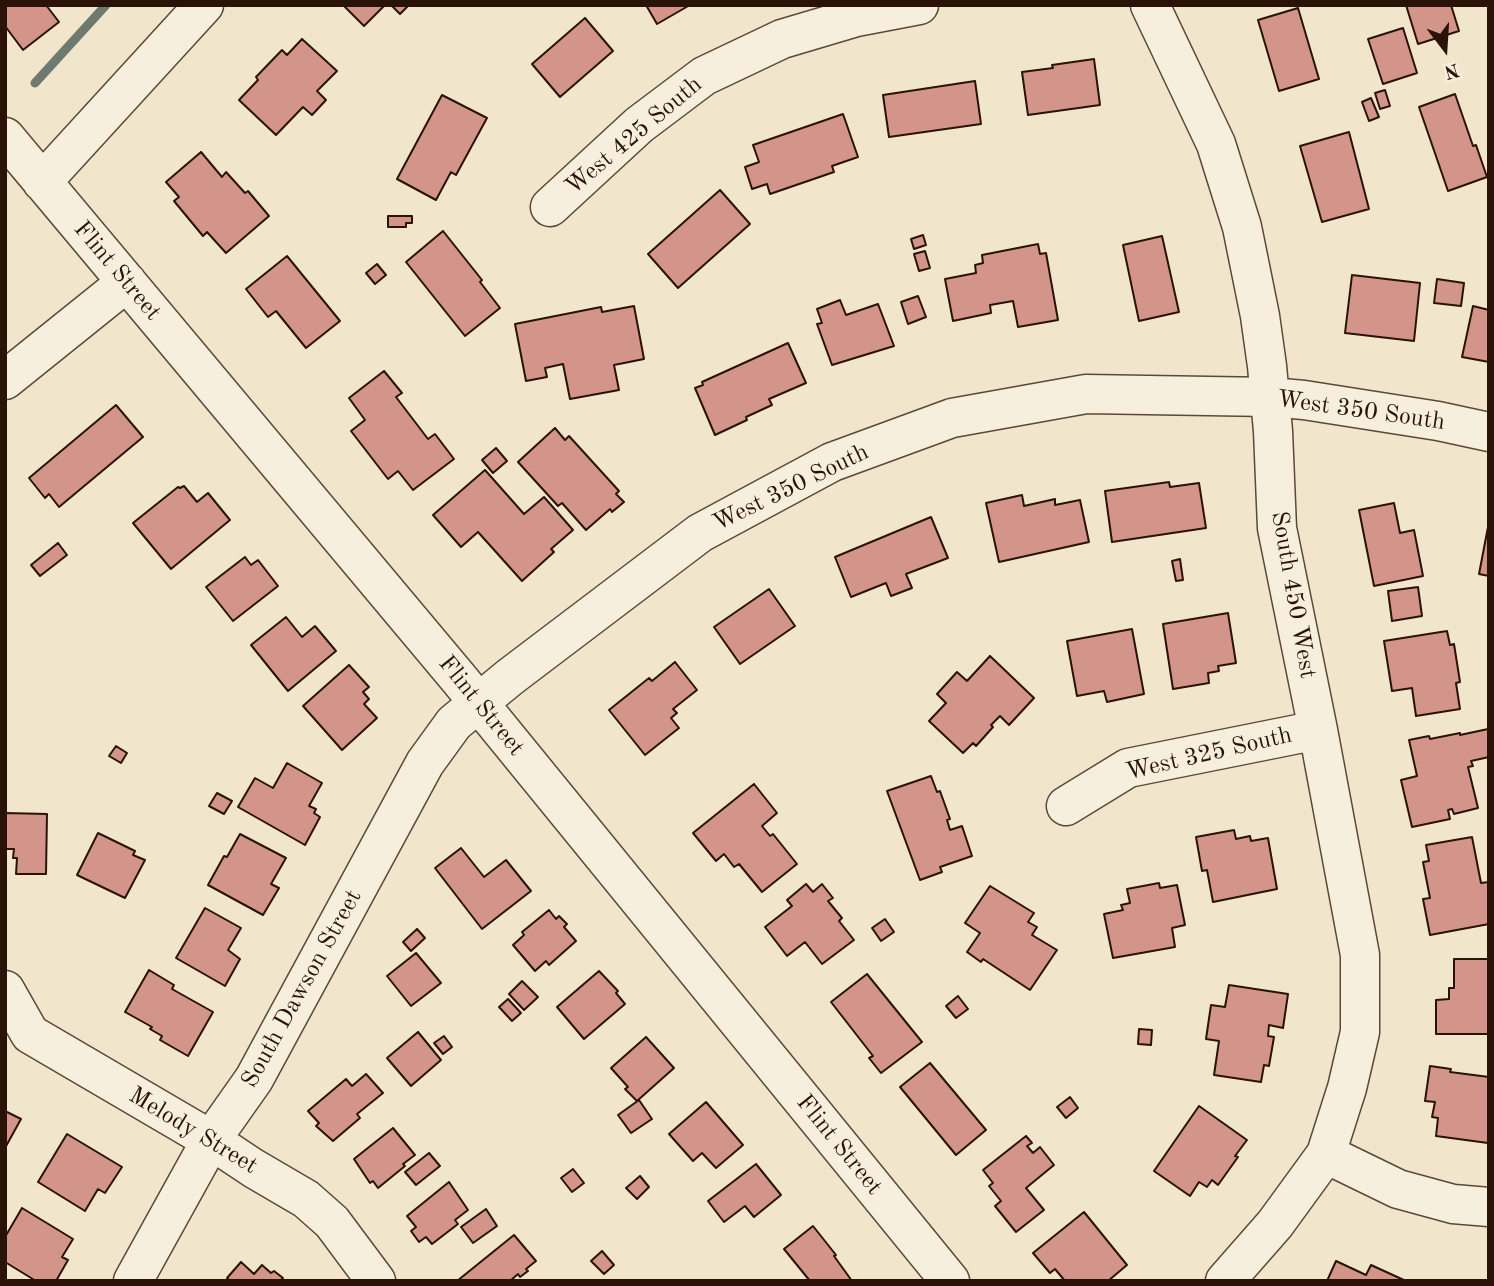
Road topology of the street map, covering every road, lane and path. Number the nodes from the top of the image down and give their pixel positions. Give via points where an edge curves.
1 (204, 5) edge
2 (919, 5) edge
3 (1150, 5) edge
4 (5, 137) edge
5 (42, 182) junction
6 (550, 207) dead end
7 (127, 282) junction
8 (5, 380) edge
9 (1270, 397) junction
10 (1489, 432) edge
11 (478, 703) junction
12 (1318, 730) junction
13 (1066, 806) dead end
14 (5, 990) edge
15 (211, 1140) junction
16 (1326, 1154) junction
17 (1489, 1208) edge
18 (133, 1281) edge
19 (376, 1281) edge
20 (950, 1281) edge
21 (1225, 1281) edge

1 - 5 street
2 - 6 street, West 425 South via 856,17 782,39 704,76 639,125
3 - 9 street, South 450 West via 1216,144 1242,227
4 - 5 street, Flint Street
5 - 7 street, Flint Street
7 - 8 street
7 - 11 street, Flint Street
9 - 10 street, West 350 South
9 - 11 street, West 350 South via 1086,394 952,418 832,462 700,533
9 - 12 street, South 450 West via 1277,528
11 - 15 street, South Dawson Street via 454,723 425,763 254,1079
11 - 20 street, Flint Street
12 - 13 street, West 325 South via 1128,768
12 - 16 street, South 450 West via 1360,955 1360,1032
14 - 15 street, Melody Street via 30,1034
15 - 18 street, South Dawson Street
15 - 19 street, Melody Street via 306,1199 332,1222
16 - 17 street via 1398,1189
16 - 21 street, South 450 West via 1275,1224

